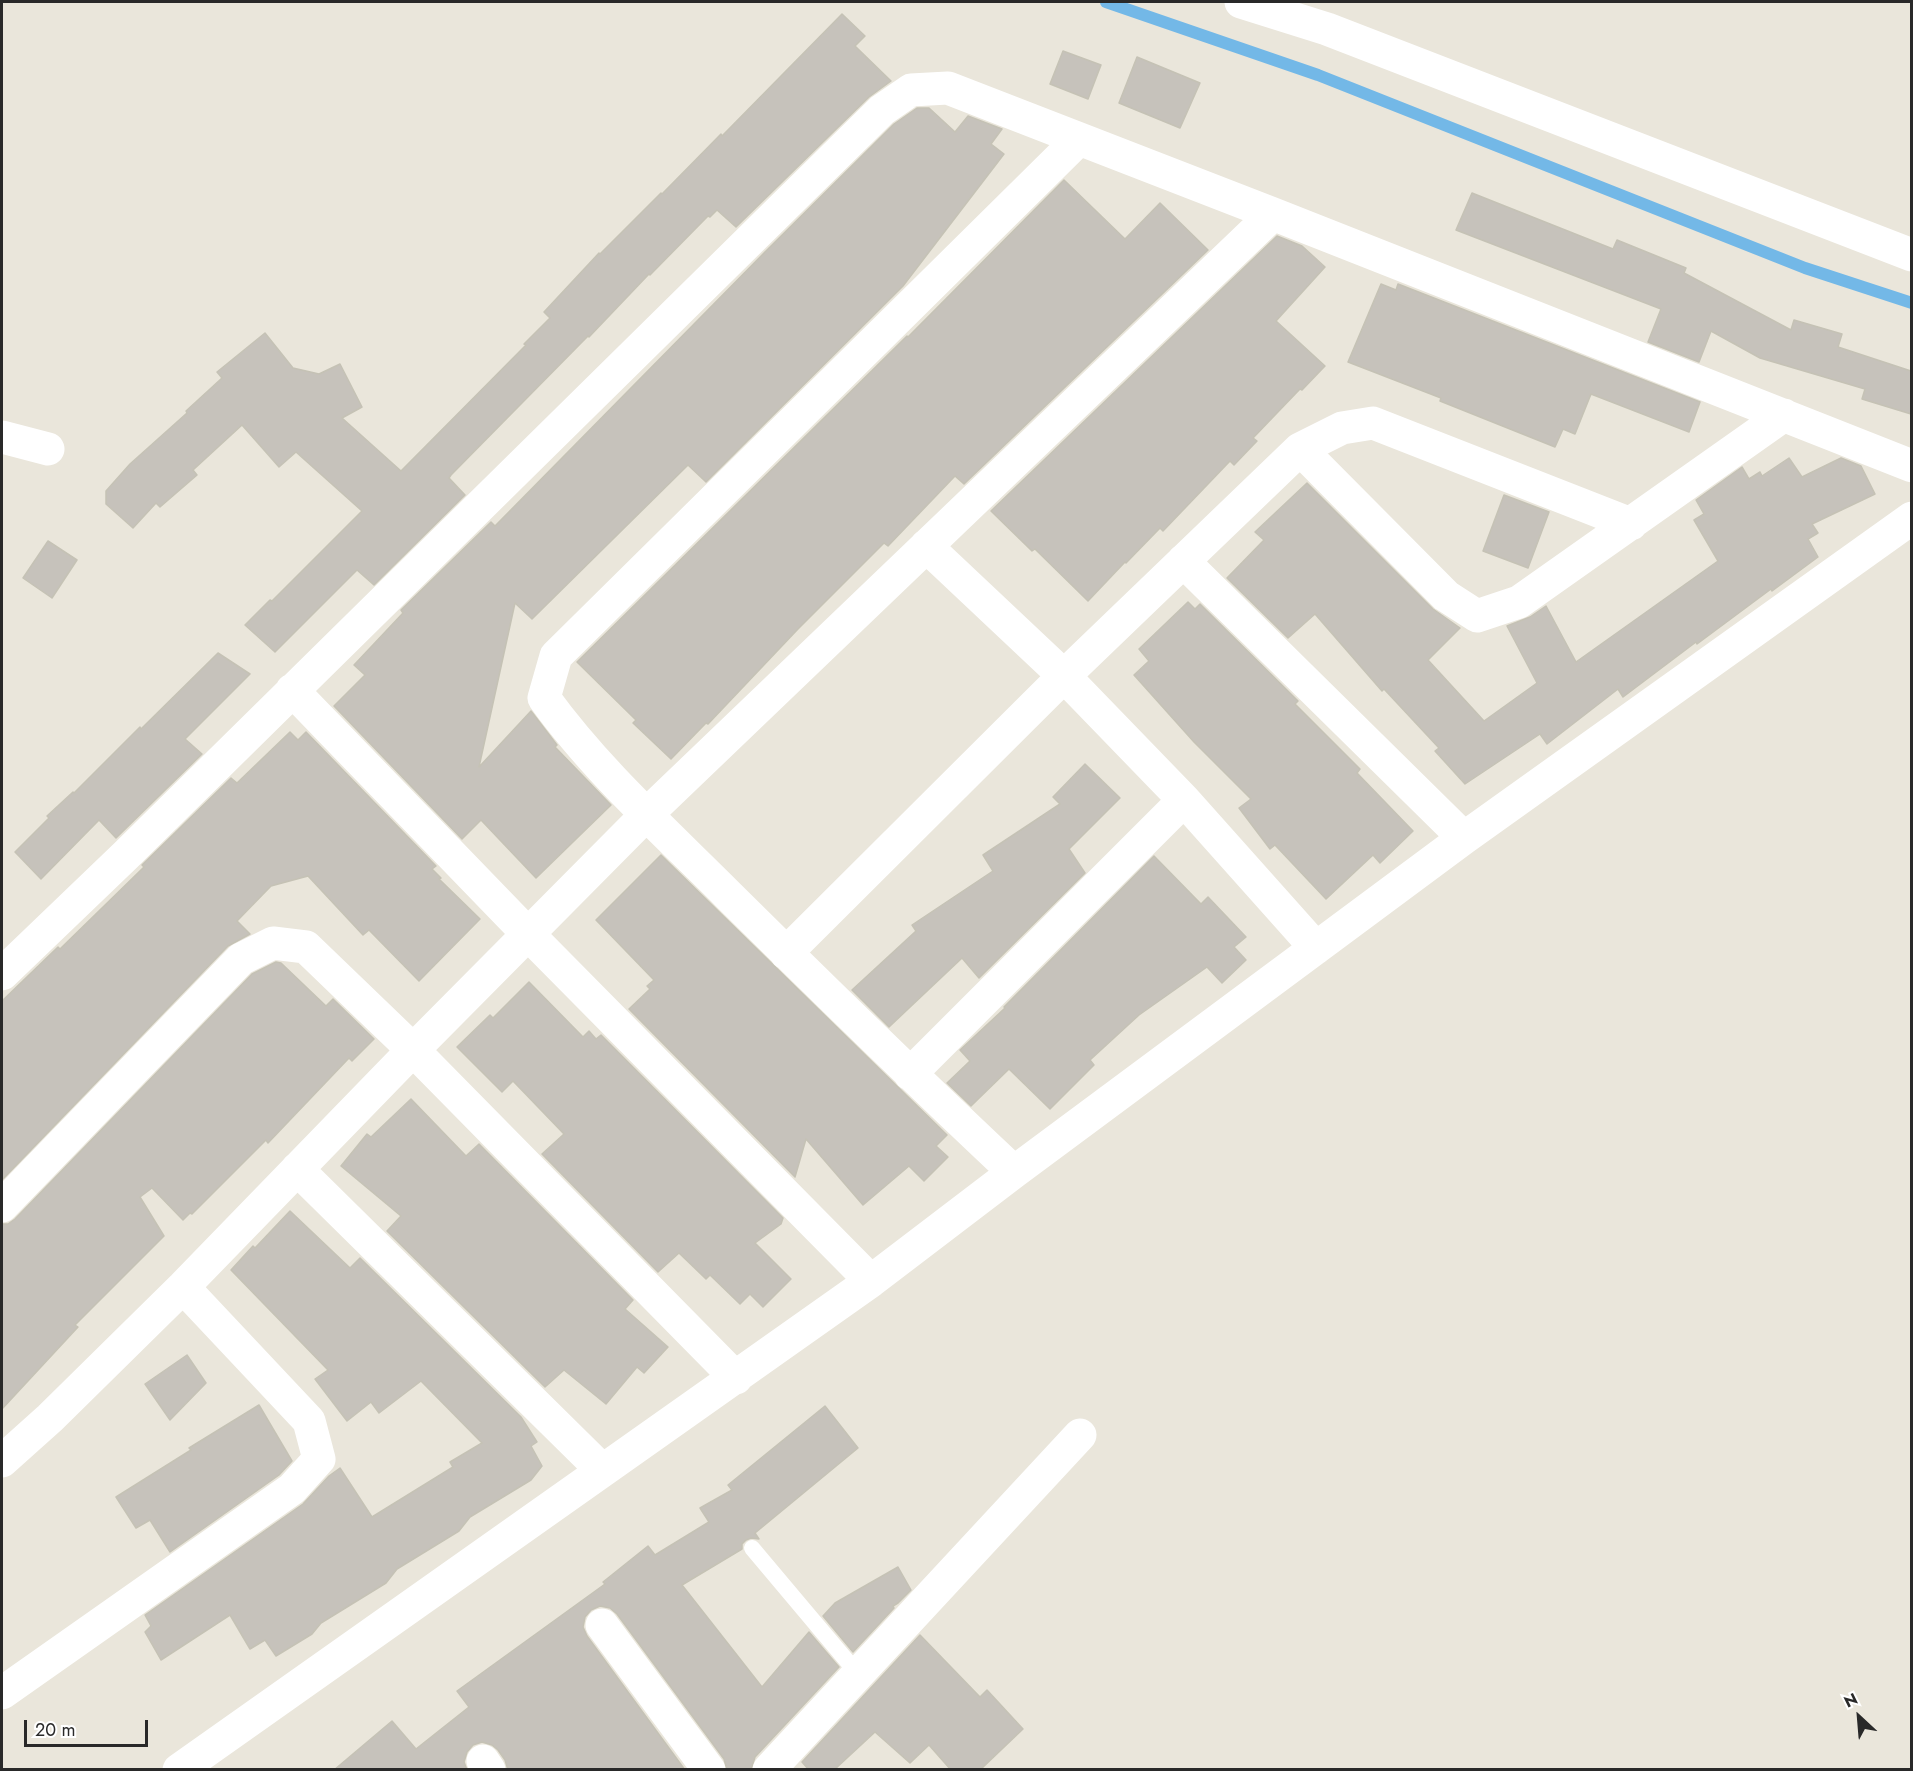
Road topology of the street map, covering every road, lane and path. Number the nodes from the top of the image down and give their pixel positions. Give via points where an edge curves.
1 (1241, 2) edge
2 (1079, 139) junction
3 (1273, 214) junction
4 (1911, 255) edge
5 (1784, 415) junction
6 (2, 437) edge
7 (48, 449) dead end
8 (1300, 449) junction
9 (1911, 466) edge
10 (1911, 518) edge
11 (1631, 524) junction
12 (926, 546) junction
13 (1183, 561) junction
14 (1064, 676) junction
15 (292, 690) junction
16 (1184, 800) junction
17 (647, 814) junction
18 (1464, 838) junction
19 (527, 933) junction
20 (1316, 948) junction
21 (786, 953) junction
22 (2, 974) edge
23 (412, 1050) junction
24 (910, 1074) junction
25 (297, 1169) junction
26 (1014, 1172) junction
27 (2, 1206) edge
28 (871, 1281) junction
29 (183, 1287) junction
30 (736, 1378) junction
31 (1080, 1435) dead end
32 (2, 1461) edge
33 (602, 1470) junction
34 (752, 1548) dead end
35 (602, 1625) dead end
36 (858, 1674) junction
37 (2, 1693) edge
38 (179, 1770) edge
39 (709, 1770) edge
40 (769, 1770) edge

1 - 4 street via 1327,29
2 - 3 street
2 - 15 street via 948,88 911,90 882,110
2 - 17 street via 556,657 544,698 570,733
3 - 5 street
3 - 12 street
5 - 9 street
5 - 11 street
6 - 7 street
8 - 11 street via 1342,428 1373,423
8 - 11 street via 1446,596 1477,616 1519,602
8 - 13 street
10 - 18 street
12 - 14 street
12 - 17 street
13 - 14 street
13 - 18 street
14 - 16 street
14 - 21 street
15 - 19 street
15 - 22 street
16 - 20 street
16 - 24 street
17 - 19 street
17 - 21 street
18 - 20 street
19 - 23 street
19 - 28 street
20 - 26 street
21 - 24 street
23 - 25 street
23 - 27 street via 306,947 273,943 241,959
23 - 30 street
24 - 26 street
25 - 29 street
25 - 33 street
26 - 28 street
28 - 30 street
29 - 32 street
29 - 37 street via 309,1421 319,1460 292,1489
30 - 33 street
31 - 36 street
33 - 38 street
34 - 36 lane
35 - 39 street
36 - 40 street

